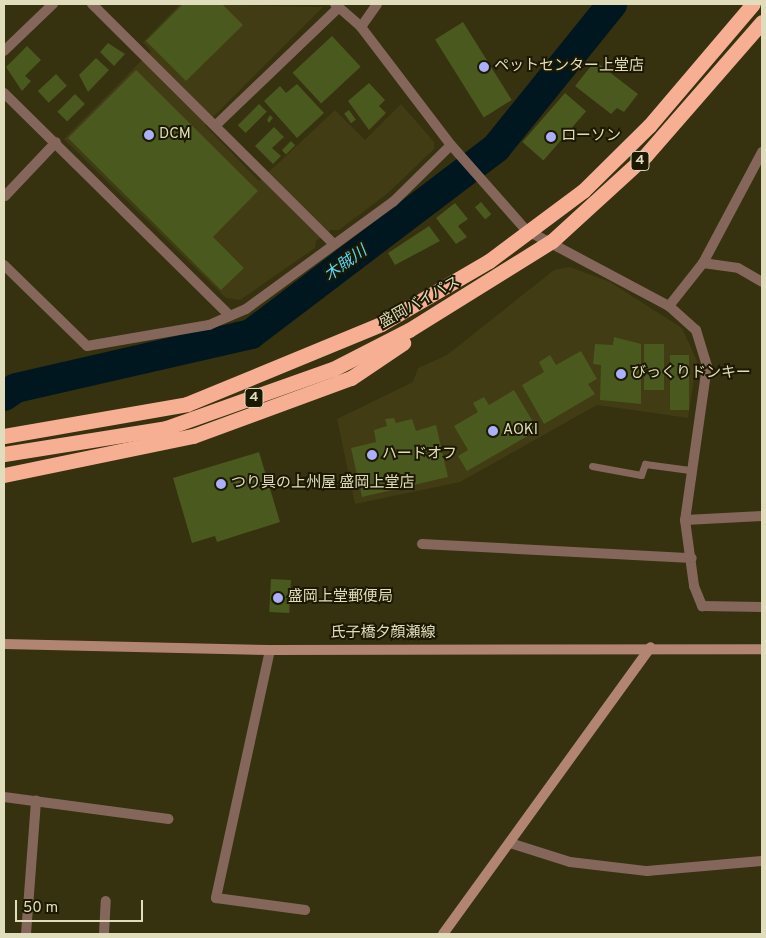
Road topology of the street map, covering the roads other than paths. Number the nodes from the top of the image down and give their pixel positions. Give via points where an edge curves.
1 (53, 4) edge
2 (92, 4) edge
3 (377, 4) edge
4 (753, 4) edge
5 (337, 6) edge
6 (762, 22) edge
7 (361, 27) junction
8 (4, 52) edge
9 (4, 93) edge
10 (216, 125) junction
11 (56, 142) junction
12 (451, 145) junction
13 (762, 152) edge
14 (759, 165) edge
15 (5, 196) edge
16 (526, 230) junction
17 (552, 241) junction
18 (334, 244) junction
19 (703, 263) junction
20 (4, 265) edge
21 (762, 282) edge
22 (485, 287) junction
23 (669, 306) junction
24 (230, 316) junction
25 (4, 436) edge
26 (4, 454) edge
27 (592, 466) dead end
28 (690, 470) junction
29 (4, 475) edge
30 (762, 516) edge
31 (685, 520) junction
32 (422, 544) dead end
33 (692, 558) junction
34 (762, 607) edge
35 (4, 644) edge
36 (651, 648) junction
37 (762, 649) edge
38 (270, 650) junction
39 (4, 797) edge
40 (36, 800) junction
41 (169, 819) dead end
42 (510, 843) junction
43 (762, 861) edge
44 (106, 901) dead end
45 (306, 910) dead end
46 (26, 934) edge
47 (104, 934) edge
48 (442, 934) edge

1 - 8 street
2 - 10 street
3 - 7 street
4 - 16 highway, 盛岡バイパス / 4 via 649,126 583,191
5 - 7 street
5 - 10 street
6 - 17 highway, 盛岡バイパス / 4 via 645,156
7 - 12 street
9 - 11 street
10 - 18 street
11 - 15 street
11 - 24 street
12 - 16 street
12 - 18 street via 393,202
13 - 14 street
14 - 19 street
16 - 17 street
16 - 25 highway, 盛岡バイパス / 4 via 489,261 338,345 187,404
17 - 22 highway, 盛岡バイパス / 4
17 - 23 street
18 - 24 street
19 - 21 street via 738,268
19 - 23 street
20 - 24 street via 87,346 208,324
22 - 26 highway, 盛岡バイパス / 4 via 333,369 238,404 166,428
22 - 29 highway via 351,378 193,436
23 - 28 street via 696,330 707,366
27 - 28 lane via 641,475 645,464
28 - 31 street
30 - 31 street
31 - 33 street
32 - 33 street
33 - 34 street via 702,606
35 - 38 main road, 氏子橋夕顔瀬線
36 - 37 main road, 氏子橋夕顔瀬線
36 - 38 main road, 氏子橋夕顔瀬線
36 - 42 main road
38 - 45 street via 216,898
39 - 40 street
40 - 41 street
40 - 46 street
42 - 43 street via 570,862 647,871
42 - 48 main road
44 - 47 street

